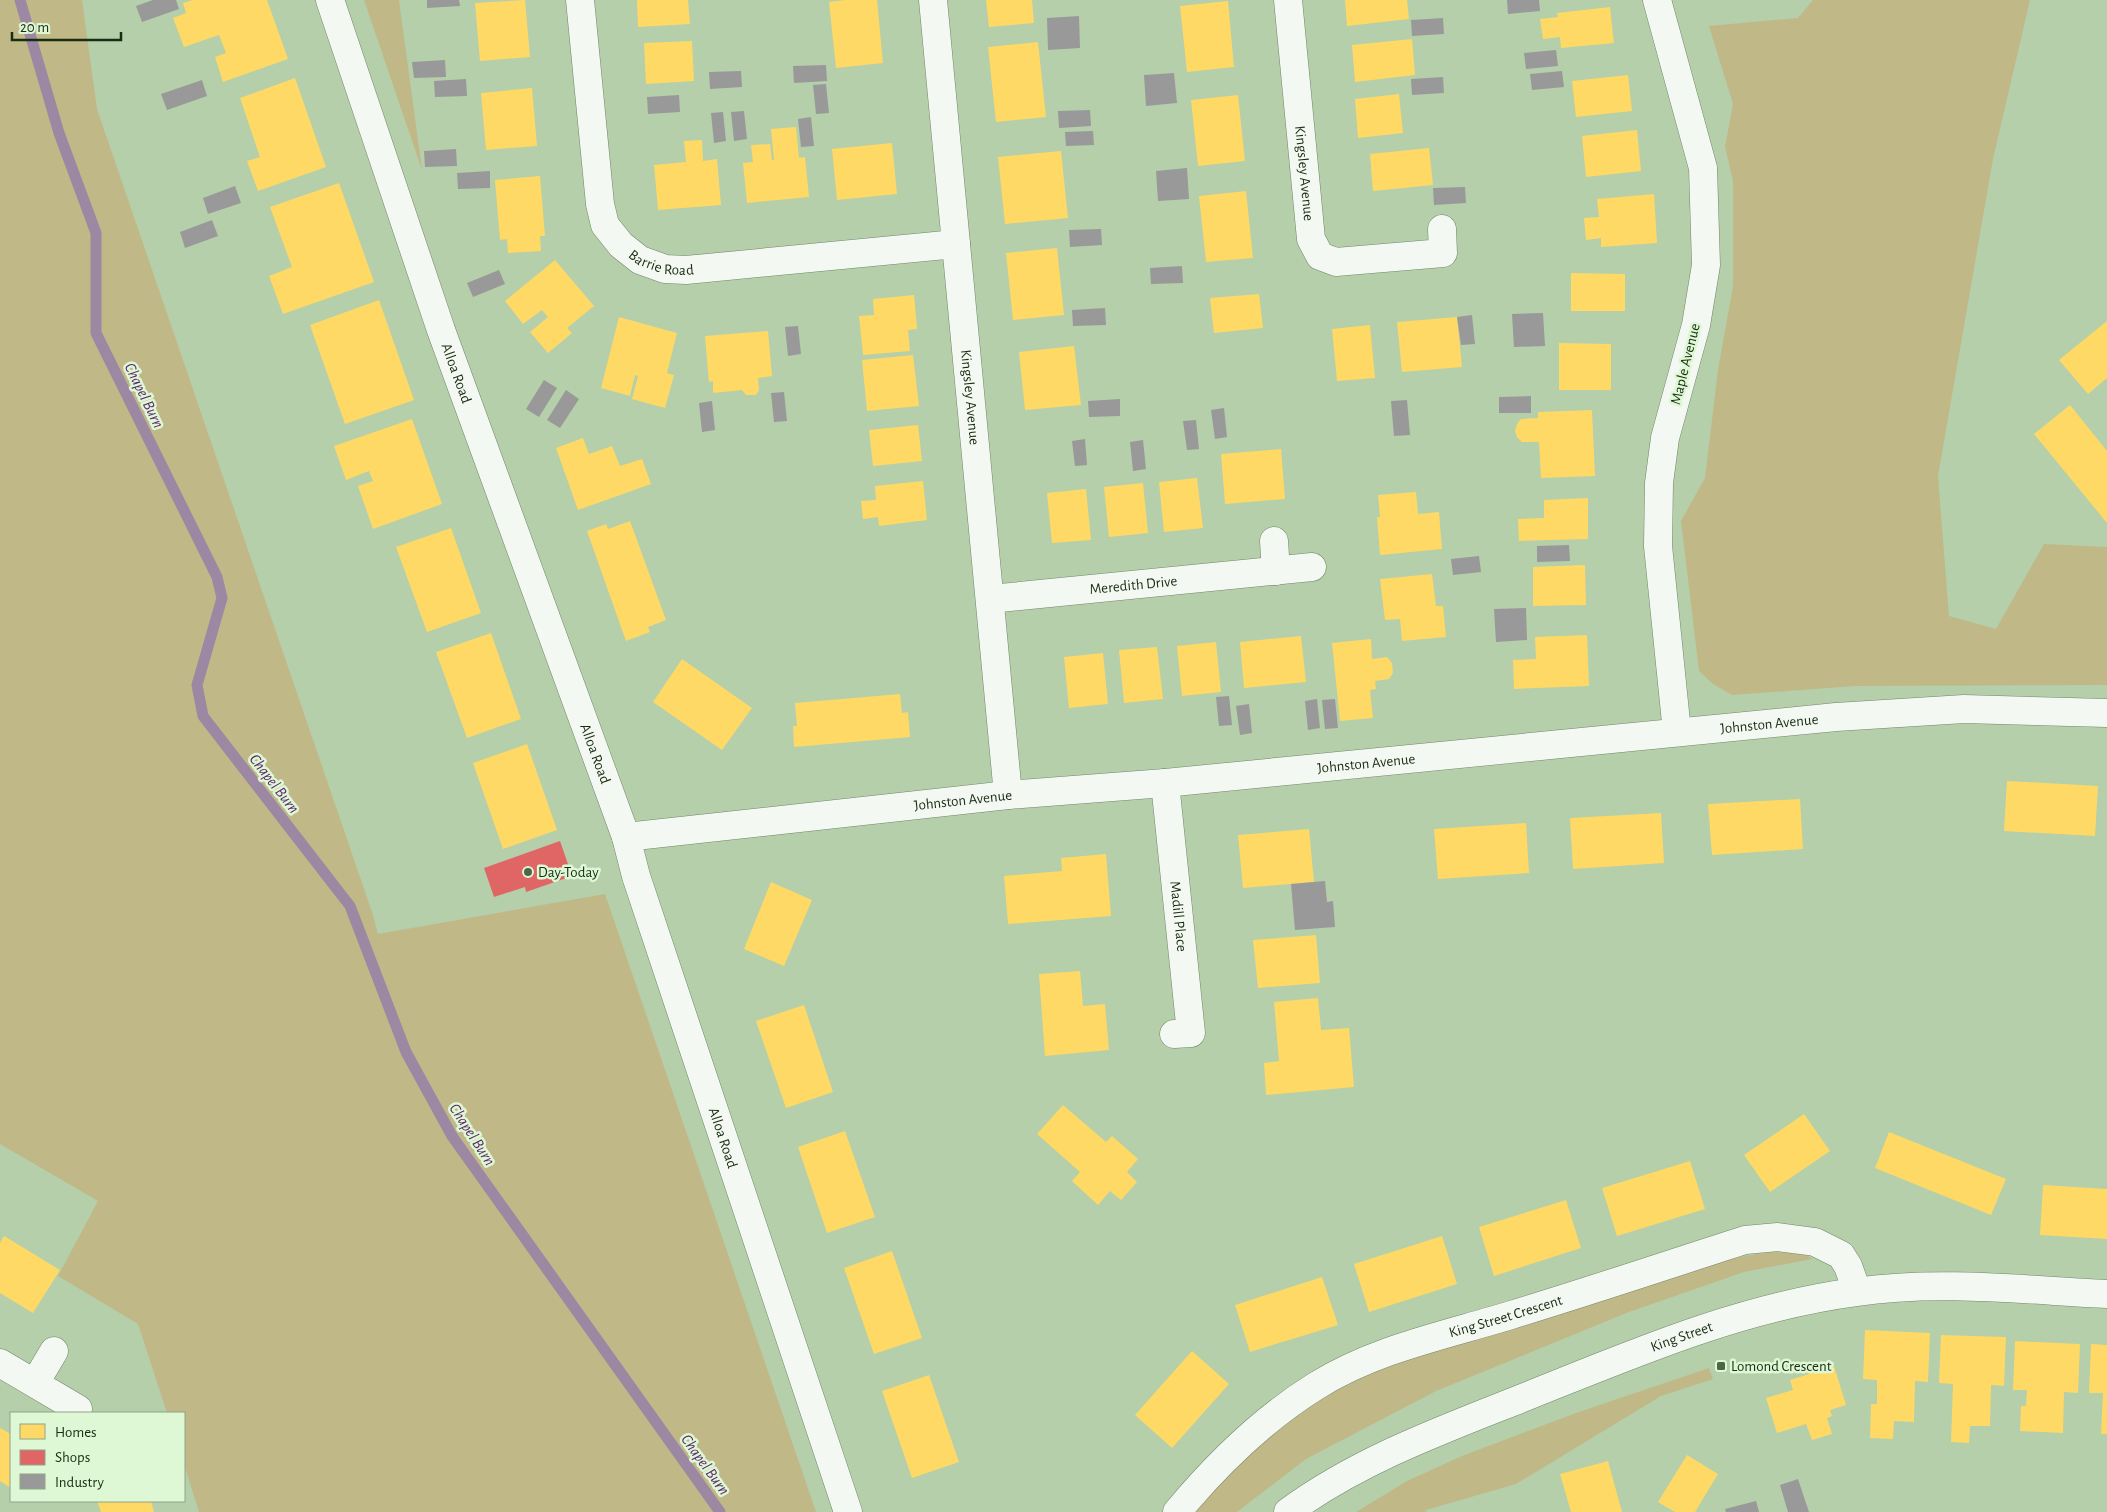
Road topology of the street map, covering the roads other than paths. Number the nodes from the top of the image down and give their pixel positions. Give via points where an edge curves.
1 (330, 0) edge
2 (580, 0) edge
3 (933, 0) edge
4 (1288, 0) edge
5 (1657, 0) edge
6 (1442, 229) dead end
7 (956, 244) junction
8 (1274, 541) dead end
9 (1312, 567) dead end
10 (1276, 571) junction
11 (990, 599) junction
12 (2107, 712) edge
13 (1678, 732) junction
14 (1165, 783) junction
15 (1008, 795) junction
16 (626, 837) junction
17 (1174, 1034) dead end
18 (1857, 1291) junction
19 (2107, 1294) edge
20 (54, 1352) dead end
21 (0, 1363) edge
22 (35, 1383) junction
23 (78, 1409) dead end
24 (848, 1512) edge
25 (1177, 1512) edge
26 (1288, 1512) edge

1 - 16 street, Alloa Road via 441,330
2 - 7 street, Barrie Road via 600,204 605,225 620,245 640,260 665,269 686,270
3 - 7 street, Kingsley Avenue
4 - 6 street, Kingsley Avenue via 1311,239 1320,256 1336,262 1443,253
5 - 13 street, Maple Avenue via 1703,168 1706,265 1696,325 1665,438 1658,483 1658,546
7 - 11 street, Kingsley Avenue
8 - 10 street
9 - 10 street, Meredith Drive
10 - 11 street, Meredith Drive
11 - 15 street, Kingsley Avenue
12 - 13 street, Johnston Avenue via 1930,710
13 - 14 street, Johnston Avenue
14 - 15 street, Johnston Avenue
14 - 17 street, Madill Place via 1191,1032
15 - 16 street, Johnston Avenue
16 - 24 street, Alloa Road via 636,876
18 - 19 street, King Street via 1928,1286
18 - 25 street, King Street Crescent via 1841,1255 1815,1242 1778,1237 1745,1240 1374,1357 1317,1385 1264,1422
18 - 26 street, King Street via 1798,1302 1668,1340 1405,1446 1347,1475
20 - 22 street
21 - 22 street
22 - 23 street

